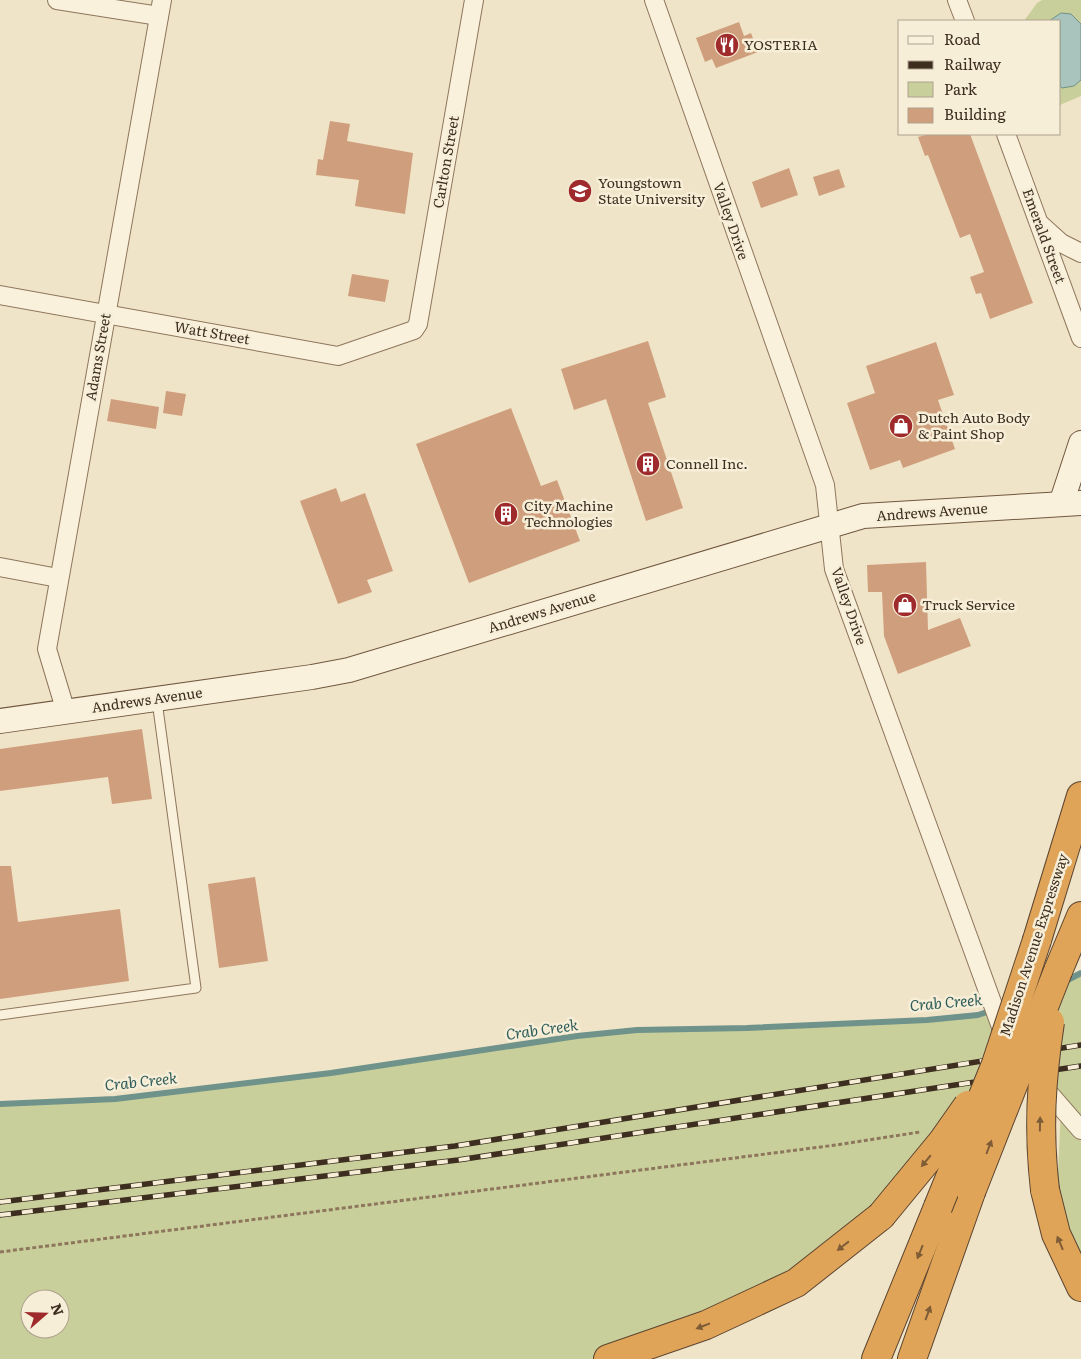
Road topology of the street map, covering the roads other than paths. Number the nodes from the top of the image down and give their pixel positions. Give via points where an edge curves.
1 (57, 0) edge
2 (474, 0) edge
3 (654, 0) edge
4 (957, 0) edge
5 (160, 8) edge
6 (965, 20) edge
7 (1006, 135) edge
8 (1039, 223) junction
9 (1081, 253) edge
10 (0, 295) edge
11 (106, 314) junction
12 (418, 324) joint
13 (1081, 338) edge
14 (1081, 443) edge
15 (1071, 503) edge
16 (829, 527) junction
17 (0, 568) edge
18 (58, 578) junction
19 (157, 699) junction
20 (66, 712) junction
21 (0, 721) edge
22 (1081, 796) edge
23 (1081, 916) edge
24 (1058, 971) junction
25 (0, 1015) edge
26 (996, 1064) junction
27 (1081, 1130) edge
28 (1081, 1287) edge
29 (608, 1359) edge
30 (876, 1359) edge
31 (912, 1359) edge

1 - 5 street
2 - 12 street, Carlton Street
3 - 16 street, Valley Drive via 825,486
4 - 6 street
5 - 11 street, Adams Street
7 - 8 street, Emerald Street
8 - 9 street via 1061,243
8 - 13 street, Emerald Street
10 - 11 street, Watt Street
11 - 12 street, Watt Street via 338,356 414,330
11 - 18 street, Adams Street
14 - 15 street
15 - 16 street, Andrews Avenue via 863,516
16 - 19 street, Andrews Avenue via 349,670
16 - 27 street, Valley Drive via 834,569 1001,1027 1018,1055
17 - 18 street
18 - 20 street, Adams Street via 47,649
19 - 20 street, Andrews Avenue
19 - 25 lane via 196,988
20 - 21 street, Andrews Avenue
22 - 26 highway, Madison Avenue Expressway, bridge
23 - 24 highway
28 -> 24 highway, bridge via 1056,1234 1045,1190 1040,1143 1044,1063
31 -> 24 highway, bridge via 971,1192
26 -> 29 highway, bridge via 942,1142 881,1216 796,1283 706,1325
26 -> 30 highway, bridge

